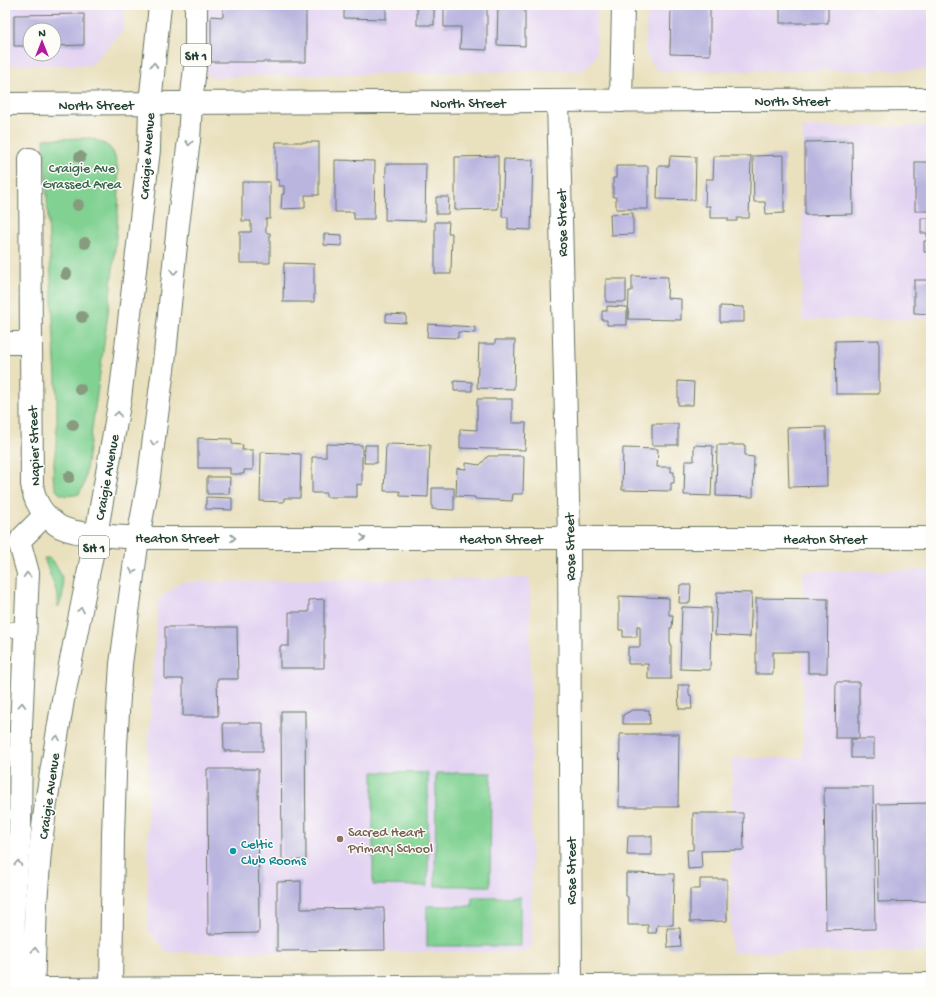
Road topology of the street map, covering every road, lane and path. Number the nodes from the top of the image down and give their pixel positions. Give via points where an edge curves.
1 (160, 5) edge
2 (196, 5) edge
3 (623, 5) edge
4 (931, 99) edge
5 (558, 101) junction
6 (622, 101) junction
7 (5, 104) edge
8 (150, 104) junction
9 (191, 104) junction
10 (30, 160) dead end
11 (5, 343) edge
12 (31, 343) junction
13 (45, 515) junction
14 (96, 535) junction
15 (138, 538) junction
16 (569, 538) junction
17 (931, 538) edge
18 (15, 630) edge
19 (9, 952) edge
20 (931, 984) edge
21 (571, 989) edge
22 (111, 990) edge
23 (33, 991) edge

8 -> 1 main road, SH 1
2 - 9 main road, SH 1 via 196,58
3 - 6 main road
4 - 6 main road, North Street
5 - 6 main road, North Street
5 - 9 main road, North Street
5 - 16 main road, Rose Street
7 - 8 main road, North Street
8 - 9 main road, North Street
14 -> 8 main road, Craigie Avenue / SH 1 via 120,399 150,145
9 -> 15 main road, SH 1 via 165,354 148,484
10 - 12 main road, Napier Street
11 - 12 main road
12 - 13 main road, Napier Street via 32,484 36,501
13 - 14 main road, Napier Street via 58,526
18 -> 13 main road via 28,573 20,544 22,538
14 - 15 main road, Heaton Street
23 -> 14 main road, Craigie Avenue / SH 1 via 36,903 46,803 64,693
15 -> 16 main road, Heaton Street
15 -> 22 main road, SH 1 via 121,664 116,745
16 - 17 main road, Heaton Street
16 - 21 main road, Rose Street
19 -> 18 main road via 20,830 21,728
19 - 23 main road via 18,980
20 - 21 main road
21 - 22 main road
22 - 23 main road

